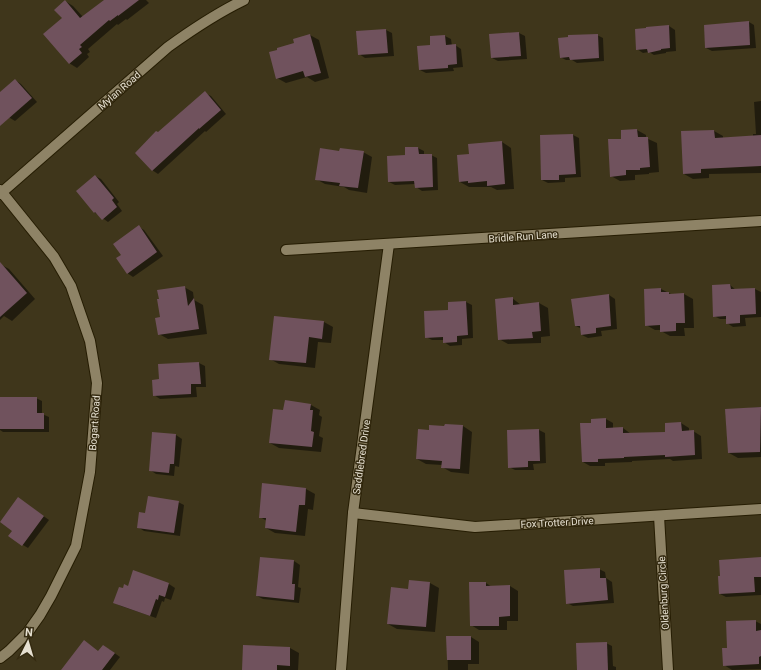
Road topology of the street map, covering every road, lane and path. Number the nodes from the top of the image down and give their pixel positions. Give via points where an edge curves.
1 (244, 0) edge
2 (1, 192) edge
3 (761, 221) edge
4 (389, 244) junction
5 (286, 250) dead end
6 (761, 509) edge
7 (353, 513) junction
8 (658, 516) junction
9 (0, 658) edge
10 (341, 670) edge
11 (668, 670) edge

1 - 2 street, Mylan Road via 220,11 168,47
2 - 9 street, Bogart Road via 54,257 71,286 90,341 97,383 90,472 76,546 40,615 28,632
3 - 4 street, Bridle Run Lane
4 - 5 street, Bridle Run Lane
4 - 7 street, Saddlebred Drive
6 - 8 street, Fox Trotter Drive
7 - 8 street, Fox Trotter Drive via 475,527
7 - 10 street, Saddlebred Drive
8 - 11 street, Oldenburg Circle

